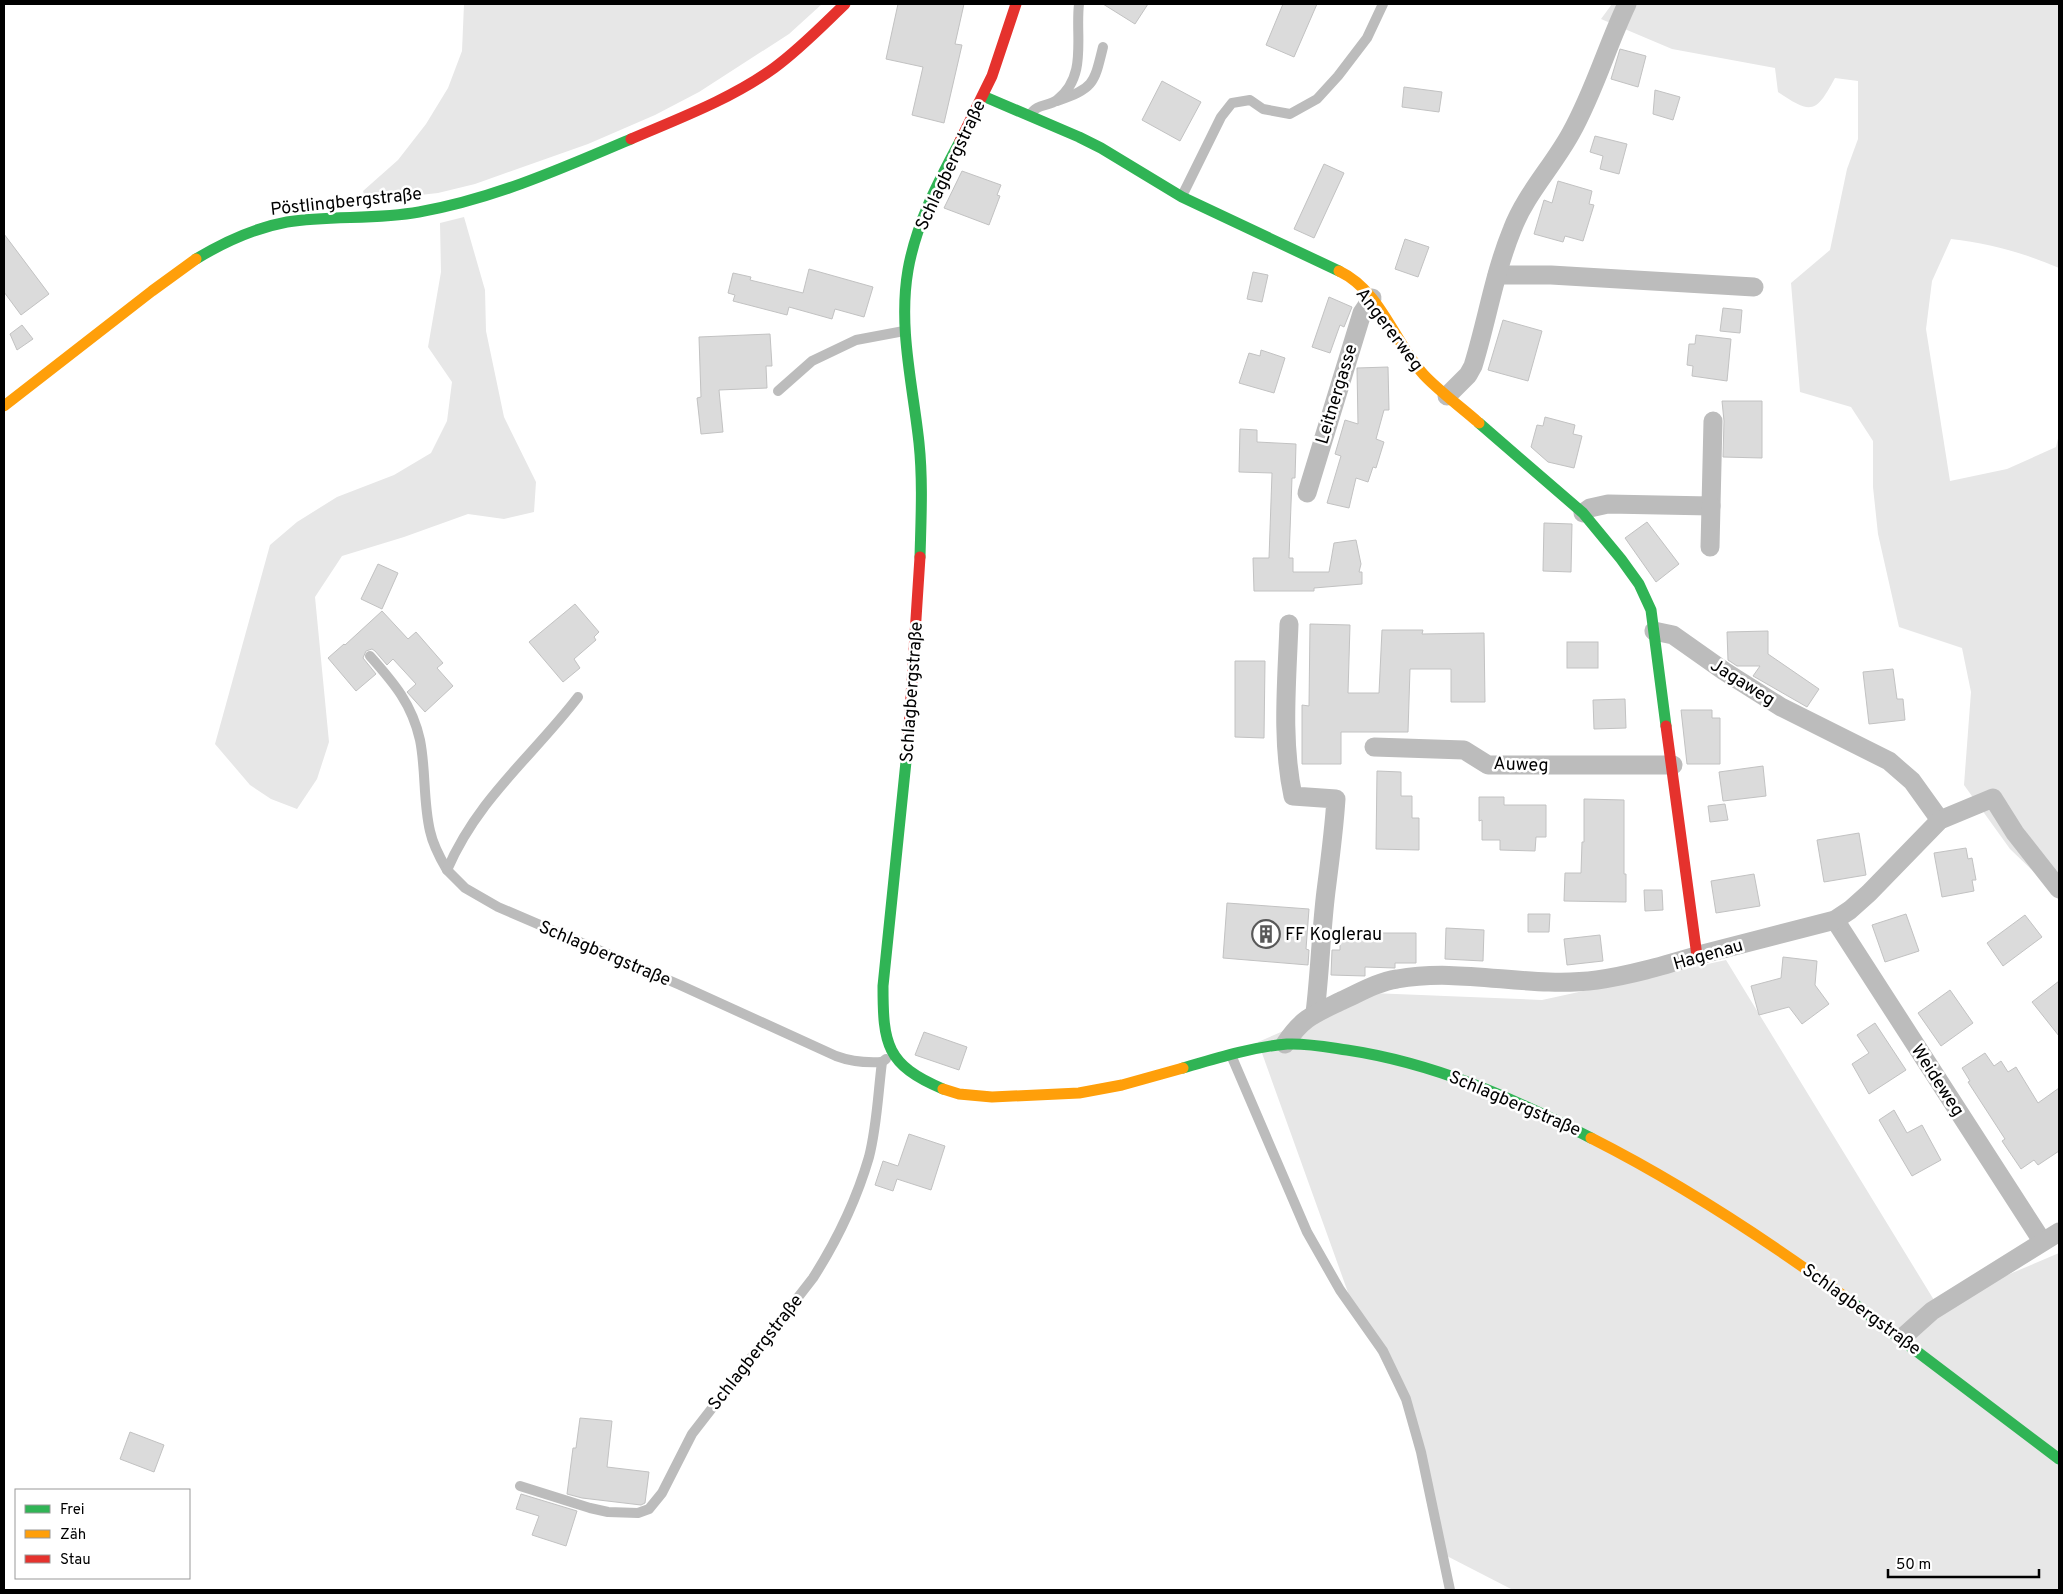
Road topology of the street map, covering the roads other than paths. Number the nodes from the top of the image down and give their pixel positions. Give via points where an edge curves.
1 (845, 4) edge
2 (1016, 4) edge
3 (1079, 4) edge
4 (1383, 4) edge
5 (1627, 4) edge
6 (1103, 47) dead end
7 (983, 96) junction
8 (1056, 101) junction
9 (1030, 116) junction
10 (1182, 197) junction
11 (1497, 275) junction
12 (1754, 287) dead end
13 (1372, 298) junction
14 (906, 330) junction
15 (778, 391) dead end
16 (1447, 396) junction
17 (4, 406) edge
18 (1713, 421) dead end
19 (1307, 493) dead end
20 (1712, 506) junction
21 (1583, 513) junction
22 (1710, 546) dead end
23 (1289, 624) dead end
24 (1654, 631) junction
25 (370, 656) dead end
26 (578, 697) dead end
27 (1374, 747) dead end
28 (1673, 766) junction
29 (1940, 820) junction
30 (447, 870) junction
31 (2059, 889) edge
32 (1835, 920) junction
33 (1697, 956) junction
34 (1315, 1013) junction
35 (1285, 1044) junction
36 (892, 1053) junction
37 (1231, 1055) junction
38 (882, 1062) junction
39 (2059, 1232) edge
40 (2042, 1241) junction
41 (1902, 1337) junction
42 (2059, 1459) edge
43 (520, 1486) dead end
44 (1450, 1590) edge

1 - 17 street, Pöstlingbergstraße via 801,47 717,102 545,174 483,196 421,212 267,226 225,242 153,289
2 - 7 street, Schlagbergstraße
3 - 8 lane via 1077,70
4 - 10 lane via 1367,38 1318,99 1290,114 1263,109 1250,100 1232,103 1221,117
5 - 11 street via 1581,115 1512,229
6 - 8 lane via 1093,82 1081,92
7 - 9 street, Angererweg
7 - 14 street, Schlagbergstraße via 934,191 912,249
8 - 9 lane via 1040,105
9 - 10 street, Angererweg via 1101,148
10 - 13 street, Angererweg via 1328,265
11 - 12 street via 1561,275
11 - 16 street via 1473,366
13 - 16 street, Angererweg via 1415,365
13 - 19 street, Leitnergasse via 1362,313
14 - 15 lane via 856,340 812,361
14 - 36 street, Schlagbergstraße via 919,447 921,526 908,743 883,986 884,1023
16 - 21 street
18 - 20 street
20 - 21 street via 1608,504
20 - 22 street
21 - 24 street via 1640,588 1651,610
23 - 34 street via 1286,740 1293,796 1336,799
24 - 28 street
24 - 29 street, Jagaweg via 1674,635 1781,707 1888,761 1912,780
25 - 30 lane, Schlagbergstraße via 397,686 414,722 421,748 430,832
26 - 30 lane via 494,792 456,849
27 - 28 street, Auweg via 1464,750 1488,764
28 - 33 street
29 - 31 street, Hagenau via 1994,798 2015,833
29 - 32 street, Hagenau via 1869,894
30 - 38 lane, Schlagbergstraße via 476,895 538,925 836,1056 864,1064
32 - 33 street, Hagenau
32 - 40 street, Weideweg
33 - 34 street, Hagenau via 1626,976 1567,982 1413,976 1374,986
34 - 35 street, Hagenau via 1296,1027
35 - 37 street, Schlagbergstraße
35 - 41 street, Schlagbergstraße via 1342,1048 1437,1070 1492,1090 1595,1138 1684,1188 1768,1241
36 - 37 street, Schlagbergstraße via 921,1080 940,1090 988,1098 1100,1090
36 - 38 lane
37 - 44 lane via 1307,1232 1340,1290 1383,1351 1403,1392 1421,1452
38 - 43 lane, Schlagbergstraße via 868,1158 826,1258 692,1434 670,1481 649,1509 638,1513 608,1512
39 - 40 street
40 - 41 street via 1932,1310
41 - 42 street, Schlagbergstraße

